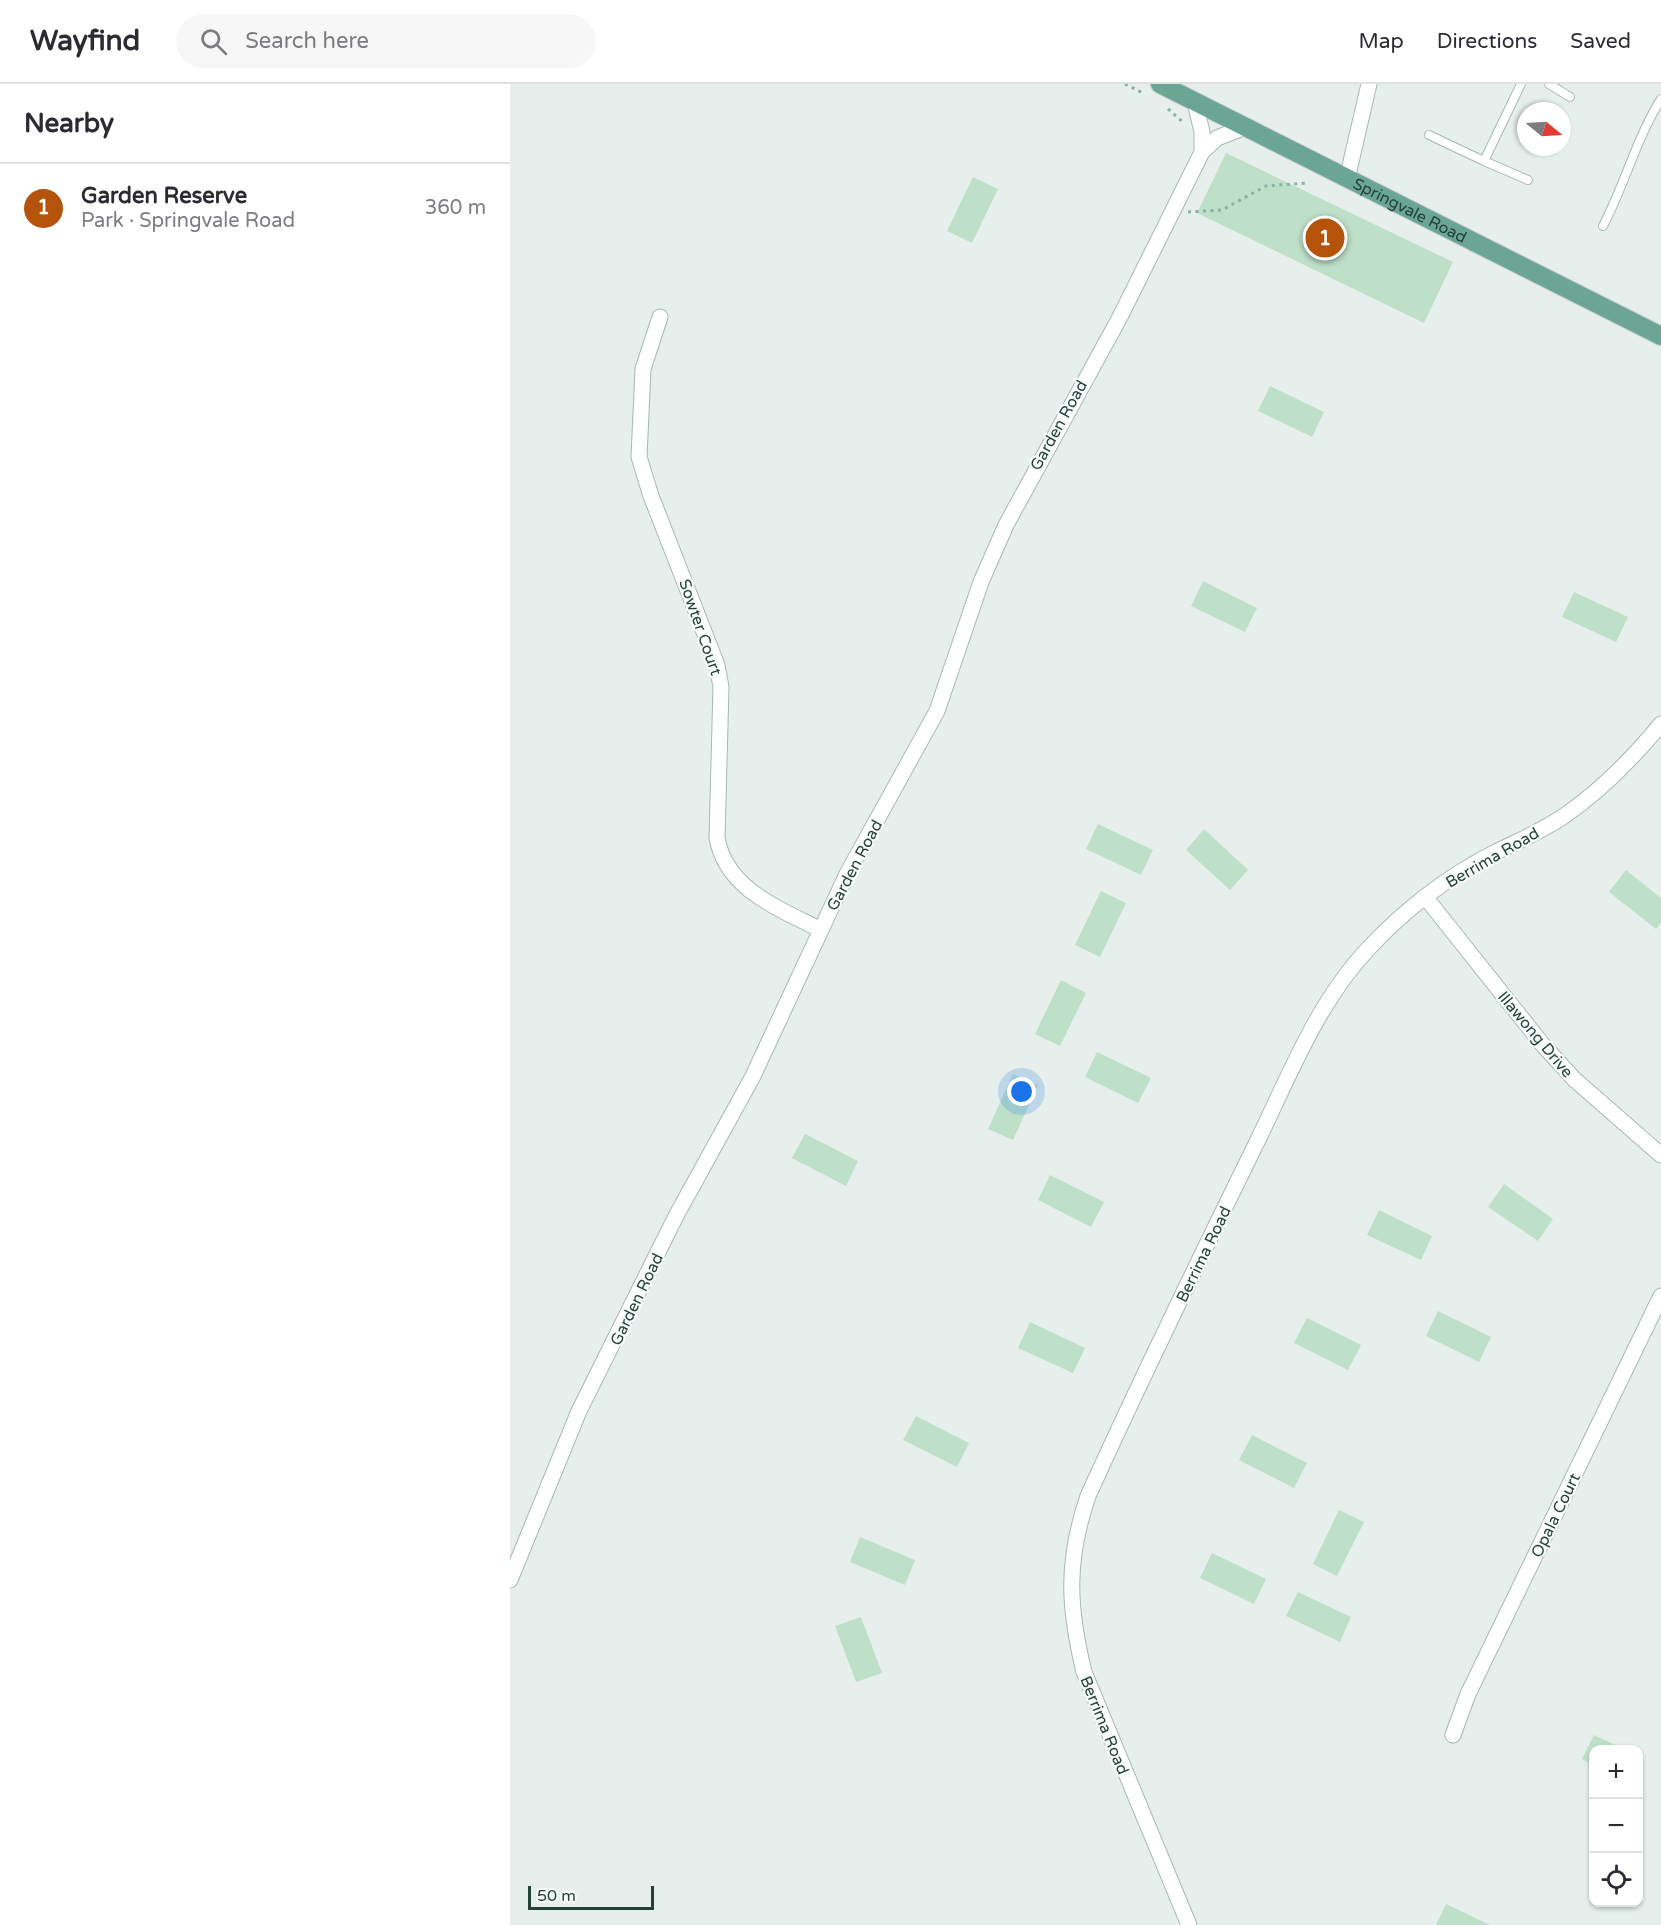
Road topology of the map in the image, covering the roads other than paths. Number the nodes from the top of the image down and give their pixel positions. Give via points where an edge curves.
1 (1369, 84) edge
2 (1521, 84) edge
3 (1549, 84) edge
4 (1157, 95) edge
5 (1570, 97) dead end
6 (1661, 99) edge
7 (1195, 102) junction
8 (1245, 127) junction
9 (1429, 135) dead end
10 (1202, 152) junction
11 (1484, 161) junction
12 (1347, 179) junction
13 (1528, 180) dead end
14 (1603, 226) dead end
15 (660, 317) dead end
16 (1661, 336) edge
17 (1661, 724) edge
18 (1426, 898) junction
19 (820, 930) junction
20 (1661, 1155) edge
21 (1661, 1296) edge
22 (510, 1580) edge
23 (1453, 1735) dead end
24 (1189, 1925) edge

1 - 12 street
2 - 11 lane
3 - 5 lane
4 - 7 main road, Springvale Road
6 - 14 lane via 1631,156
7 - 8 main road, Springvale Road
7 - 10 street, Garden Road
8 - 10 street, Garden Road via 1217,138
8 - 12 main road, Springvale Road
9 - 11 lane
10 - 19 street, Garden Road via 1120,317 1006,525 981,582 938,711
11 - 13 lane
12 - 16 main road, Springvale Road
15 - 19 street, Sowter Court via 643,369 639,457 717,665 721,687 717,838 720,857 737,880
17 - 18 street, Berrima Road via 1632,759 1596,792 1535,833 1457,874
18 - 20 street, Illawong Drive via 1550,1054 1619,1121
18 - 24 street, Berrima Road via 1367,949 1320,1015 1109,1450 1076,1532 1072,1599 1084,1672
19 - 22 street, Garden Road via 752,1078 676,1216 579,1411
21 - 23 street, Opala Court via 1468,1694

